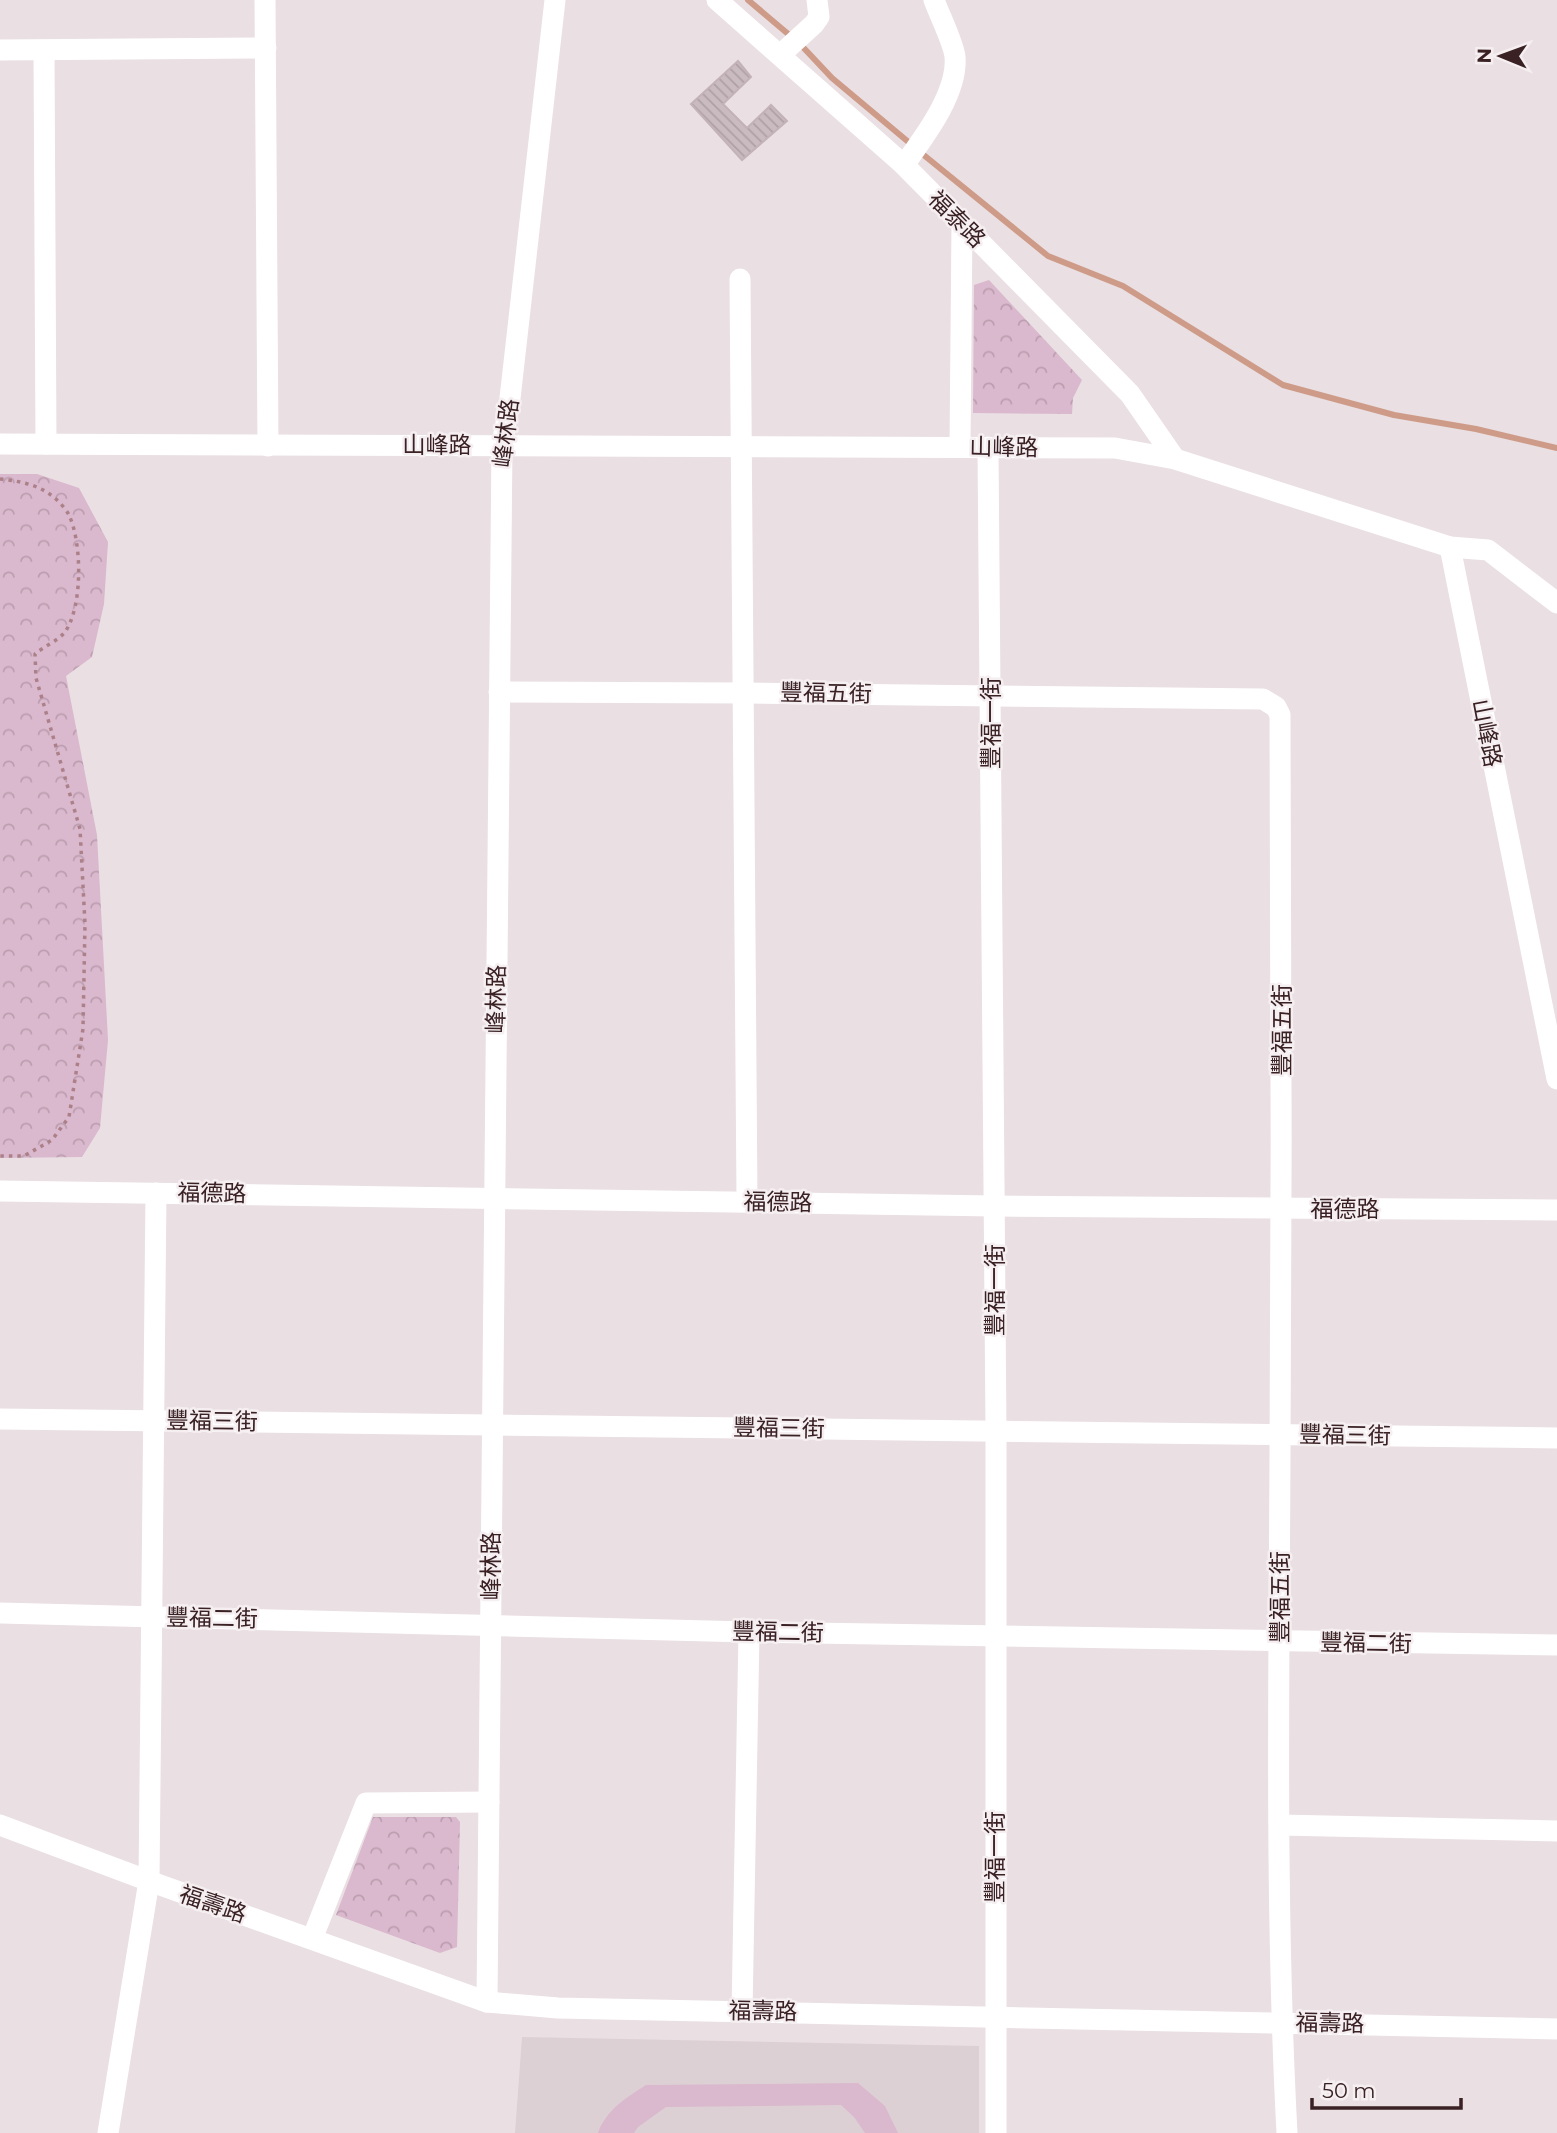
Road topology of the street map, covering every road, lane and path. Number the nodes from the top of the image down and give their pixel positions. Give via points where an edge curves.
1 (265, 0) edge
2 (555, 0) edge
3 (717, 0) edge
4 (817, 0) edge
5 (934, 0) edge
6 (265, 48) junction
7 (0, 50) edge
8 (44, 50) junction
9 (780, 55) junction
10 (904, 165) junction
11 (961, 223) junction
12 (740, 279) dead end
13 (0, 444) edge
14 (46, 444) junction
15 (502, 444) junction
16 (268, 446) junction
17 (741, 446) junction
18 (960, 447) junction
19 (988, 447) junction
20 (1175, 460) junction
21 (0, 479) edge
22 (1450, 547) junction
23 (1557, 603) edge
24 (499, 692) junction
25 (743, 692) junction
26 (990, 695) junction
27 (1557, 1079) edge
28 (0, 1156) edge
29 (0, 1191) edge
30 (156, 1193) junction
31 (494, 1197) junction
32 (747, 1201) junction
33 (994, 1206) junction
34 (1282, 1209) junction
35 (1557, 1210) edge
36 (0, 1419) edge
37 (154, 1421) junction
38 (491, 1424) junction
39 (996, 1431) junction
40 (1280, 1434) junction
41 (1557, 1438) edge
42 (0, 1613) edge
43 (153, 1617) junction
44 (491, 1625) junction
45 (748, 1632) junction
46 (994, 1635) junction
47 (1279, 1642) junction
48 (1557, 1645) edge
49 (489, 1802) junction
50 (0, 1825) edge
51 (1280, 1825) junction
52 (1557, 1830) edge
53 (149, 1881) junction
54 (312, 1939) junction
55 (487, 2001) junction
56 (742, 2011) junction
57 (995, 2016) junction
58 (1281, 2022) junction
59 (1557, 2029) edge
60 (108, 2133) edge
61 (996, 2133) edge
62 (1287, 2133) edge

1 - 6 street
2 - 15 street, 峰林路
3 - 9 street, 福泰路
4 - 9 street via 819,17
5 - 10 street via 955,57 950,92
6 - 8 street
6 - 16 street
7 - 8 street
8 - 14 street
9 - 10 street, 福泰路 via 801,83
10 - 11 street, 福泰路
11 - 18 street
11 - 20 street, 福泰路 via 1130,394
12 - 17 street
13 - 14 street, 山峰路
14 - 16 street, 山峰路
15 - 16 street, 山峰路
15 - 17 street, 山峰路
15 - 24 street, 峰林路
17 - 18 street, 山峰路
17 - 25 street
18 - 19 street, 山峰路
19 - 20 street, 山峰路 via 1115,449
19 - 26 street, 豐福一街
20 - 22 street, 山峰路
21 - 28 path via 25,482 51,495 69,514 74,538 78,599 65,633 35,654 36,678 80,829 85,924 83,1030 69,1117 52,1140 24,1156
22 - 23 street via 1488,550
22 - 27 street, 山峰路
24 - 25 street, 豐福五街
24 - 31 street, 峰林路
25 - 26 street, 豐福五街
25 - 32 street
26 - 33 street, 豐福一街
26 - 34 street, 豐福五街 via 1263,699 1276,707 1280,715
29 - 30 street, 福德路
30 - 31 street, 福德路
30 - 37 street
31 - 32 street, 福德路
31 - 38 street, 峰林路
32 - 33 street, 福德路
33 - 34 street, 福德路
33 - 39 street, 豐福一街
34 - 35 street, 福德路
34 - 40 street, 豐福五街
36 - 37 street, 豐福三街
37 - 38 street, 豐福三街
37 - 43 street
38 - 39 street, 豐福三街
38 - 44 street, 峰林路
39 - 40 street, 豐福三街
39 - 46 street, 豐福一街
40 - 41 street, 豐福三街
40 - 47 street, 豐福五街
42 - 43 street, 豐福二街
43 - 44 street, 豐福二街
43 - 53 street
44 - 45 street, 豐福二街
44 - 49 street, 峰林路
45 - 46 street, 豐福二街
45 - 56 street
46 - 47 street, 豐福二街
46 - 57 street, 豐福一街
47 - 48 street, 豐福二街
47 - 51 street, 豐福五街
49 - 54 street via 366,1804
49 - 55 street, 峰林路
50 - 53 street, 福壽路
51 - 52 street
51 - 58 street, 豐福五街
53 - 54 street, 福壽路
53 - 60 street
54 - 55 street, 福壽路
55 - 56 street, 福壽路 via 558,2008
56 - 57 street, 福壽路
57 - 58 street, 福壽路
57 - 61 street, 豐福一街
58 - 59 street, 福壽路
58 - 62 street, 豐福五街

